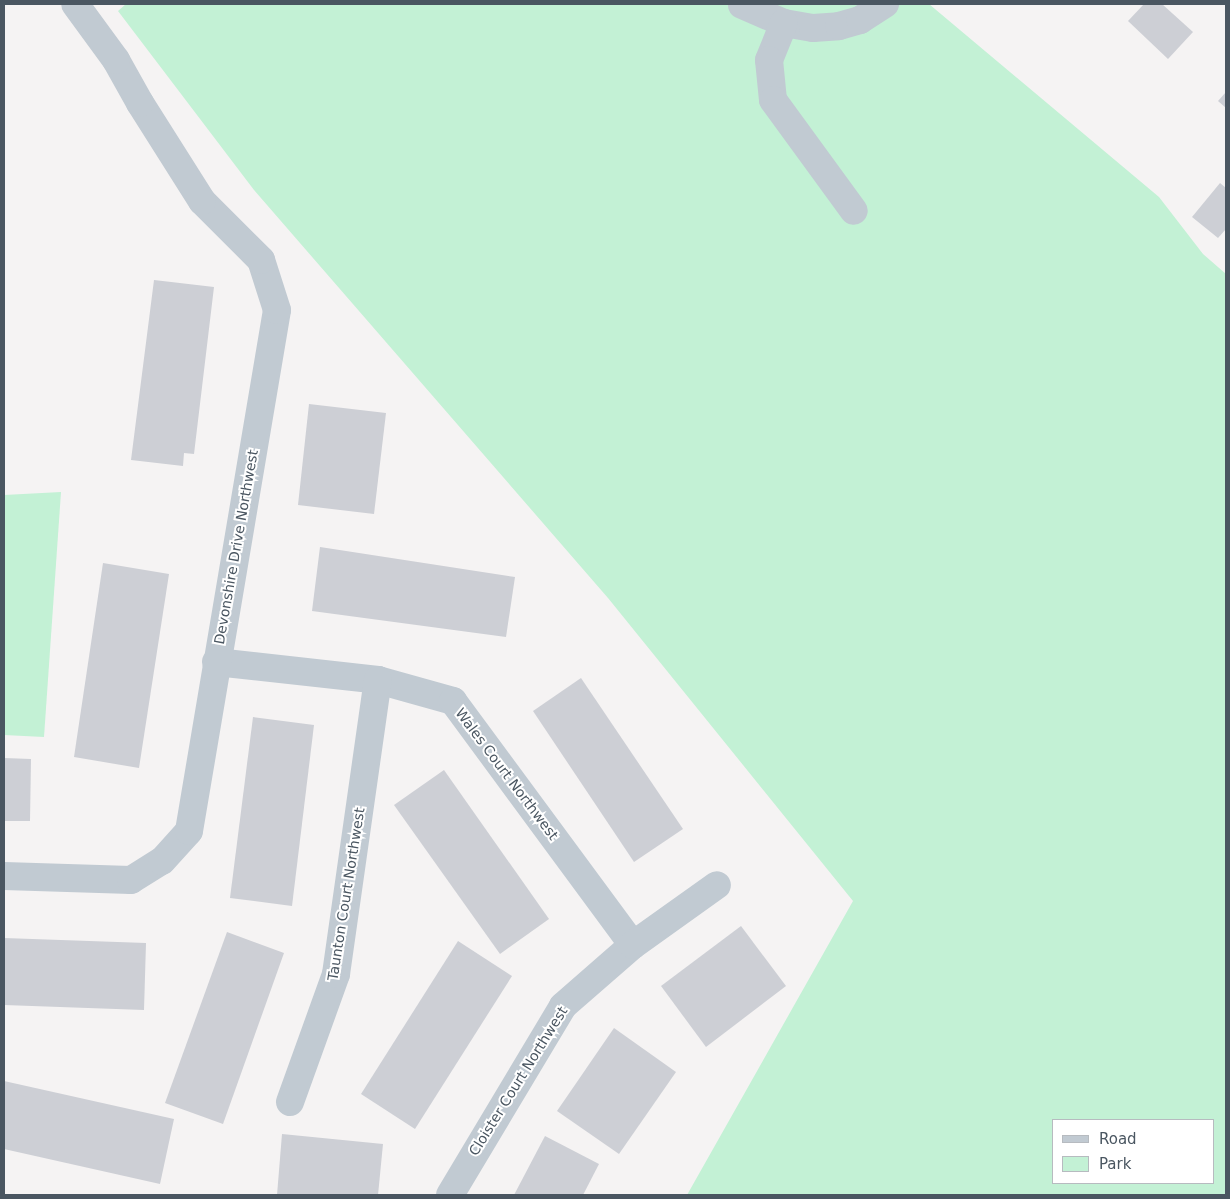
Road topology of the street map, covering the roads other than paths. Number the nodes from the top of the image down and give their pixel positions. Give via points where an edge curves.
1 (75, 4) edge
2 (885, 4) edge
3 (742, 5) edge
4 (784, 23) junction
5 (854, 211) dead end
6 (216, 662) junction
7 (378, 680) junction
8 (4, 876) edge
9 (717, 885) dead end
10 (633, 946) junction
11 (290, 1102) dead end
12 (450, 1195) edge

1 - 6 street, Devonshire Drive Northwest via 116,60 202,201 261,260 277,310
2 - 4 street via 860,20 838,26 813,28
3 - 4 street
4 - 5 street via 768,60 773,100
6 - 7 street, Wales Court Northwest
6 - 8 street, Devonshire Drive Northwest via 189,831 162,862 131,880
7 - 10 street, Wales Court Northwest via 453,701
7 - 11 street, Taunton Court Northwest via 336,974
9 - 10 street, Cloister Court Northwest
10 - 12 street, Cloister Court Northwest via 563,1006

